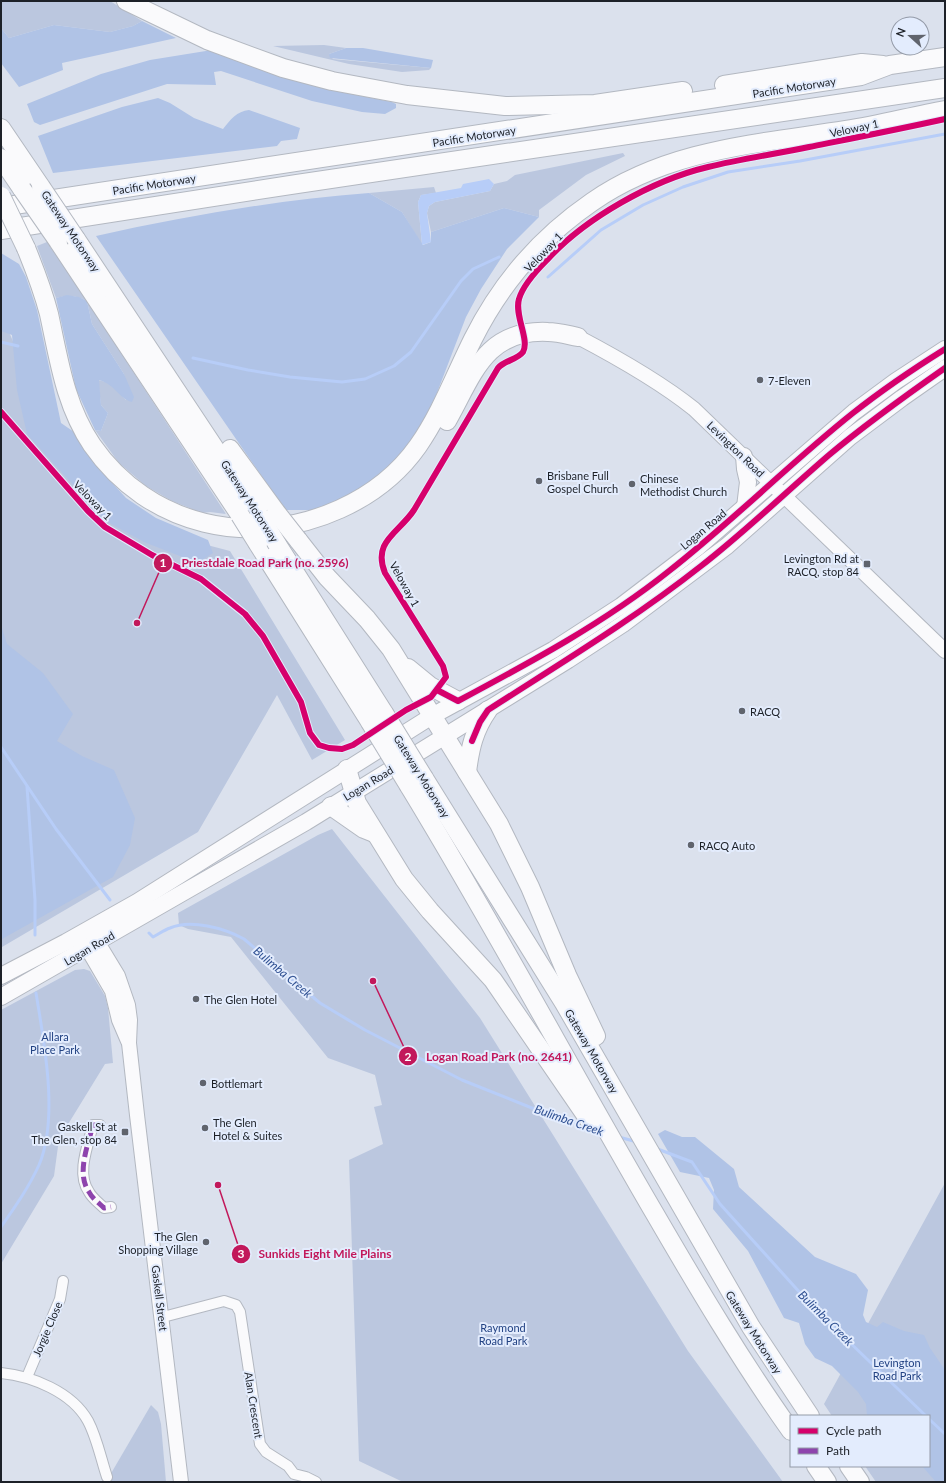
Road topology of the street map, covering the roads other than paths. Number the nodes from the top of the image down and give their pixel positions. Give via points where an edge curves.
1 (126, 1) edge
2 (138, 5) edge
3 (945, 57) edge
4 (890, 65) junction
5 (945, 88) edge
6 (945, 110) edge
7 (1, 114) edge
8 (3, 131) edge
9 (1, 158) edge
10 (1, 196) edge
11 (1, 207) edge
12 (1, 230) edge
13 (578, 337) joint
14 (945, 349) edge
15 (945, 368) edge
16 (744, 456) junction
17 (772, 483) junction
18 (784, 495) junction
19 (746, 507) junction
20 (268, 513) junction
21 (320, 518) junction
22 (945, 651) edge
23 (402, 666) junction
24 (458, 701) junction
25 (488, 710) junction
26 (432, 716) junction
27 (377, 717) junction
28 (444, 736) junction
29 (347, 769) junction
30 (467, 772) junction
31 (416, 782) junction
32 (354, 792) junction
33 (331, 806) junction
34 (376, 834) junction
35 (119, 931) junction
36 (89, 939) junction
37 (106, 957) junction
38 (1, 976) edge
39 (1, 997) edge
40 (129, 1043) junction
41 (594, 1119) junction
42 (637, 1121) junction
43 (100, 1124) dead end
44 (111, 1207) dead end
45 (63, 1281) dead end
46 (163, 1317) junction
47 (1, 1372) edge
48 (27, 1377) junction
49 (809, 1415) edge
50 (790, 1430) edge
51 (817, 1467) edge
52 (850, 1467) edge
53 (107, 1477) dead end
54 (292, 1478) edge
55 (181, 1482) edge
56 (316, 1482) edge
57 (827, 1482) edge
58 (860, 1482) edge

1 - 2 highway
2 - 4 highway via 207,40 284,68 407,95 505,106 595,104 862,63
3 - 4 highway, Pacific Motorway
4 - 11 highway, Pacific Motorway via 861,76
5 - 12 highway, Pacific Motorway
6 - 21 highway via 847,130 704,152 652,170 593,201 545,239 511,277 473,339 438,414 409,459 365,496
7 - 8 highway
8 - 20 highway, Gateway Motorway, bridge via 193,413
9 - 27 highway, Gateway Motorway, bridge via 258,544
10 - 21 highway, bridge via 26,248 42,292 71,406 92,445 119,476 159,505 188,518 218,527 264,529
13 - 16 street, Levington Road via 680,397
13 - 21 highway via 550,332 530,332 495,346 479,362 441,433 409,473 376,500 348,515 339,519
14 - 17 main road, Logan Road via 874,397
15 - 18 main road, Logan Road via 850,437
16 - 17 street, Levington Road
16 - 19 main road via 748,482
17 - 18 street, Levington Road
17 - 19 main road, Logan Road
18 - 22 street, Levington Road
18 - 25 main road, Logan Road via 727,546 652,603 589,647
19 - 24 main road, Logan Road via 669,571 621,606 553,650
20 - 23 highway, bridge via 298,540 327,577 367,619
20 - 27 highway, Gateway Motorway, bridge via 277,544
23 - 24 highway via 412,670 430,686
23 - 26 highway
24 - 26 main road, Logan Road
25 - 28 main road, Logan Road
25 - 30 highway via 473,736
26 - 28 highway
26 - 29 main road, Logan Road
27 - 31 highway, Gateway Motorway, bridge
28 - 30 highway
28 - 32 main road, Logan Road
29 - 32 highway
29 - 36 main road, Logan Road via 137,902
30 - 42 highway via 508,841 589,1023
31 - 41 highway, Gateway Motorway
31 - 42 highway, Gateway Motorway via 564,1003
32 - 33 main road, Logan Road
32 - 34 highway via 357,803
33 - 34 highway via 364,829
33 - 35 main road, Logan Road
34 - 41 highway via 418,897 481,965
35 - 36 main road, Logan Road
35 - 37 street via 110,943
36 - 37 street, Gaskell Street
36 - 38 main road, Logan Road
36 - 39 main road, Logan Road
36 - 40 street, Gaskell Street via 112,991 119,1020
37 - 40 street, Gaskell Street via 126,996 130,1020
40 - 46 street, Gaskell Street
41 - 50 highway, Gateway Motorway via 620,1155 692,1278 769,1401
42 - 49 highway, Gateway Motorway via 661,1172 751,1327
43 - 44 street via 93,1125 83,1162 86,1186 89,1193 104,1208
45 - 48 street, Jorgie Close via 60,1299
46 - 54 street, Alan Crescent via 213,1303 230,1302 236,1305 240,1312 260,1444 266,1452 288,1466
46 - 55 street, Gaskell Street
47 - 48 street
48 - 53 street via 55,1391 82,1412 88,1422
51 - 57 highway
52 - 58 highway
54 - 56 street, Alan Crescent via 306,1477

